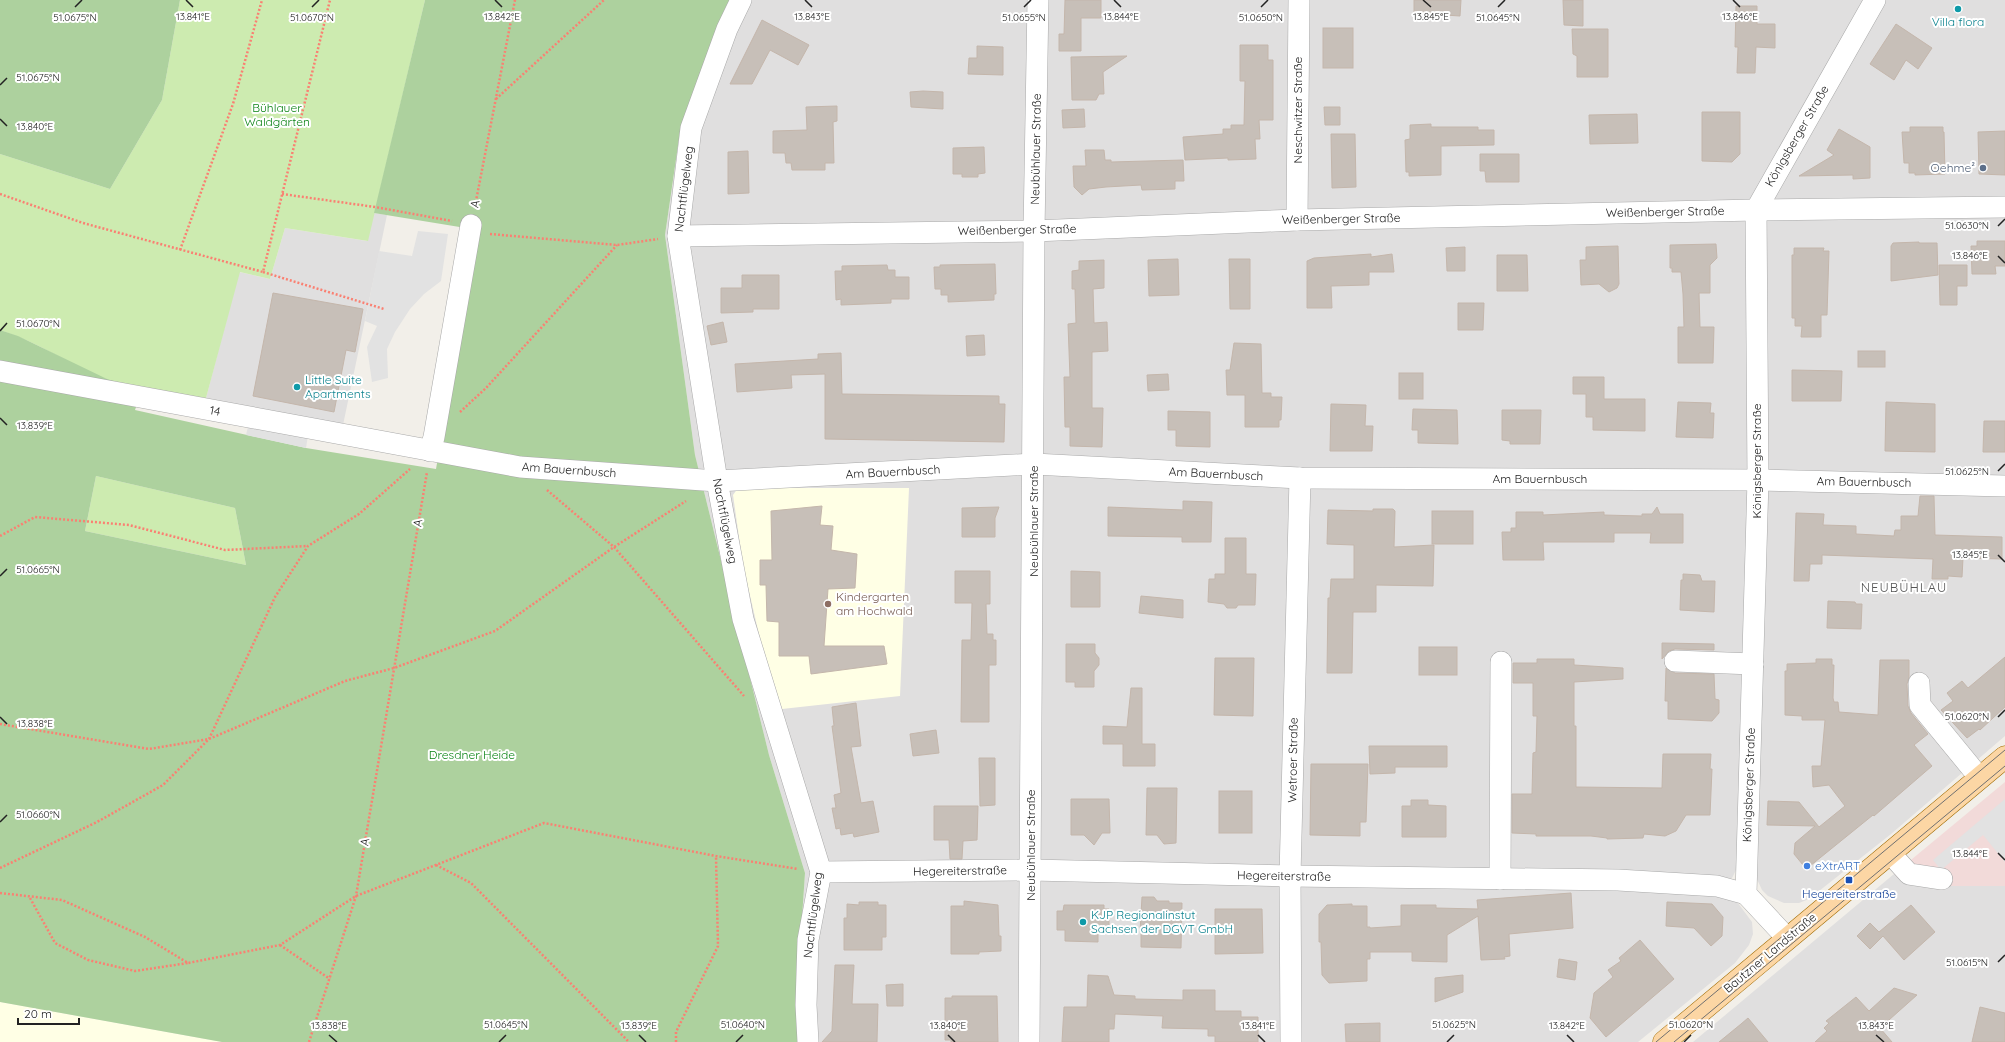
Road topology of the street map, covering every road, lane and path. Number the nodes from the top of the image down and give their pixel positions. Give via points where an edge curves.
1 (262, 0) edge
2 (330, 0) edge
3 (515, 0) edge
4 (604, 0) edge
5 (741, 0) edge
6 (1038, 0) edge
7 (1299, 0) edge
8 (1875, 0) edge
9 (496, 99) junction
10 (0, 194) edge
11 (282, 194) junction
12 (2005, 207) edge
13 (1756, 210) junction
14 (1298, 220) junction
15 (470, 229) junction
16 (1034, 231) junction
17 (678, 236) junction
18 (617, 245) junction
19 (180, 250) junction
20 (263, 272) junction
21 (384, 309) dead end
22 (0, 371) edge
23 (457, 415) dead end
24 (430, 451) junction
25 (1034, 464) junction
26 (520, 467) junction
27 (1300, 478) junction
28 (1758, 480) junction
29 (717, 481) junction
30 (2005, 486) edge
31 (0, 536) edge
32 (308, 546) junction
33 (614, 547) junction
34 (1675, 661) dead end
35 (1501, 662) dead end
36 (1753, 664) junction
37 (394, 668) junction
38 (1920, 683) dead end
39 (746, 699) dead end
40 (0, 724) edge
41 (208, 739) junction
42 (2005, 756) edge
43 (1979, 777) junction
44 (1890, 853) junction
45 (716, 856) junction
46 (435, 865) junction
47 (0, 868) edge
48 (1031, 870) junction
49 (821, 872) junction
50 (1290, 876) junction
51 (1500, 879) junction
52 (1942, 879) dead end
53 (0, 893) edge
54 (1746, 894) junction
55 (356, 896) junction
56 (30, 897) junction
57 (1788, 938) junction
58 (280, 945) junction
59 (188, 963) junction
60 (330, 979) junction
61 (309, 1042) edge
62 (629, 1042) edge
63 (676, 1042) edge
64 (808, 1042) edge
65 (1029, 1042) edge
66 (1291, 1042) edge
67 (1664, 1042) edge

1 - 19 path via 233,104
2 - 11 path
3 - 9 path, A
4 - 9 path
5 - 17 street, Nachtflügelweg via 727,29 691,128
6 - 16 street, Neubühlauer Straße
7 - 14 street, Neschwitzer Straße
8 - 13 street, Königsberger Straße
9 - 15 path, A
10 - 19 path via 83,223
11 - 15 path via 375,207
11 - 20 path
12 - 13 street, Weißenberger Straße
13 - 14 street, Weißenberger Straße
13 - 28 street, Königsberger Straße
14 - 16 street, Weißenberger Straße
15 - 18 path
15 - 24 street
16 - 17 street, Weißenberger Straße
16 - 25 street, Neubühlauer Straße
17 - 18 path
17 - 29 street, Nachtflügelweg
18 - 23 path via 486,388
19 - 20 path
20 - 21 path
22 - 24 street, 14
24 - 26 street, Am Bauernbusch
24 - 32 path via 359,514
24 - 37 path, A
25 - 27 street, Am Bauernbusch
25 - 29 street, Am Bauernbusch
25 - 48 street, Neubühlauer Straße
26 - 29 street, Am Bauernbusch
26 - 33 path
27 - 28 street, Am Bauernbusch
27 - 50 street, Wetroer Straße
28 - 30 street, Am Bauernbusch
28 - 36 street, Königsberger Straße
29 - 33 path
29 - 49 street, Nachtflügelweg via 743,618
31 - 32 path via 35,517 129,525 225,550
32 - 41 path via 274,597
33 - 37 path via 495,631
33 - 39 path
34 - 36 street
35 - 51 street
36 - 54 street, Königsberger Straße
37 - 41 path via 345,681
37 - 55 path, A
38 - 43 street via 1920,705
40 - 41 path via 149,750
41 - 47 path via 163,786 97,822
42 - 43 main road, Bautzner Landstraße
43 - 44 main road, Bautzner Landstraße
44 - 52 street via 1909,874
44 - 57 main road, Bautzner Landstraße
45 - 46 path via 544,823
45 - 49 path
45 - 63 path via 718,946 676,1032
46 - 55 path
46 - 62 path via 471,883
48 - 49 street, Hegereiterstraße
48 - 50 street, Hegereiterstraße
48 - 65 street, Neubühlauer Straße
49 - 64 street, Nachtflügelweg via 808,940
50 - 51 street, Hegereiterstraße
50 - 66 street, Wetroer Straße
51 - 54 street, Hegereiterstraße via 1618,880 1717,886
53 - 56 path
54 - 57 street
55 - 58 path
55 - 60 path, A
56 - 59 path via 62,900 145,937
56 - 59 path via 55,943 88,960 135,970
57 - 67 main road, Bautzner Landstraße
58 - 59 path
58 - 60 path
60 - 61 path, A

